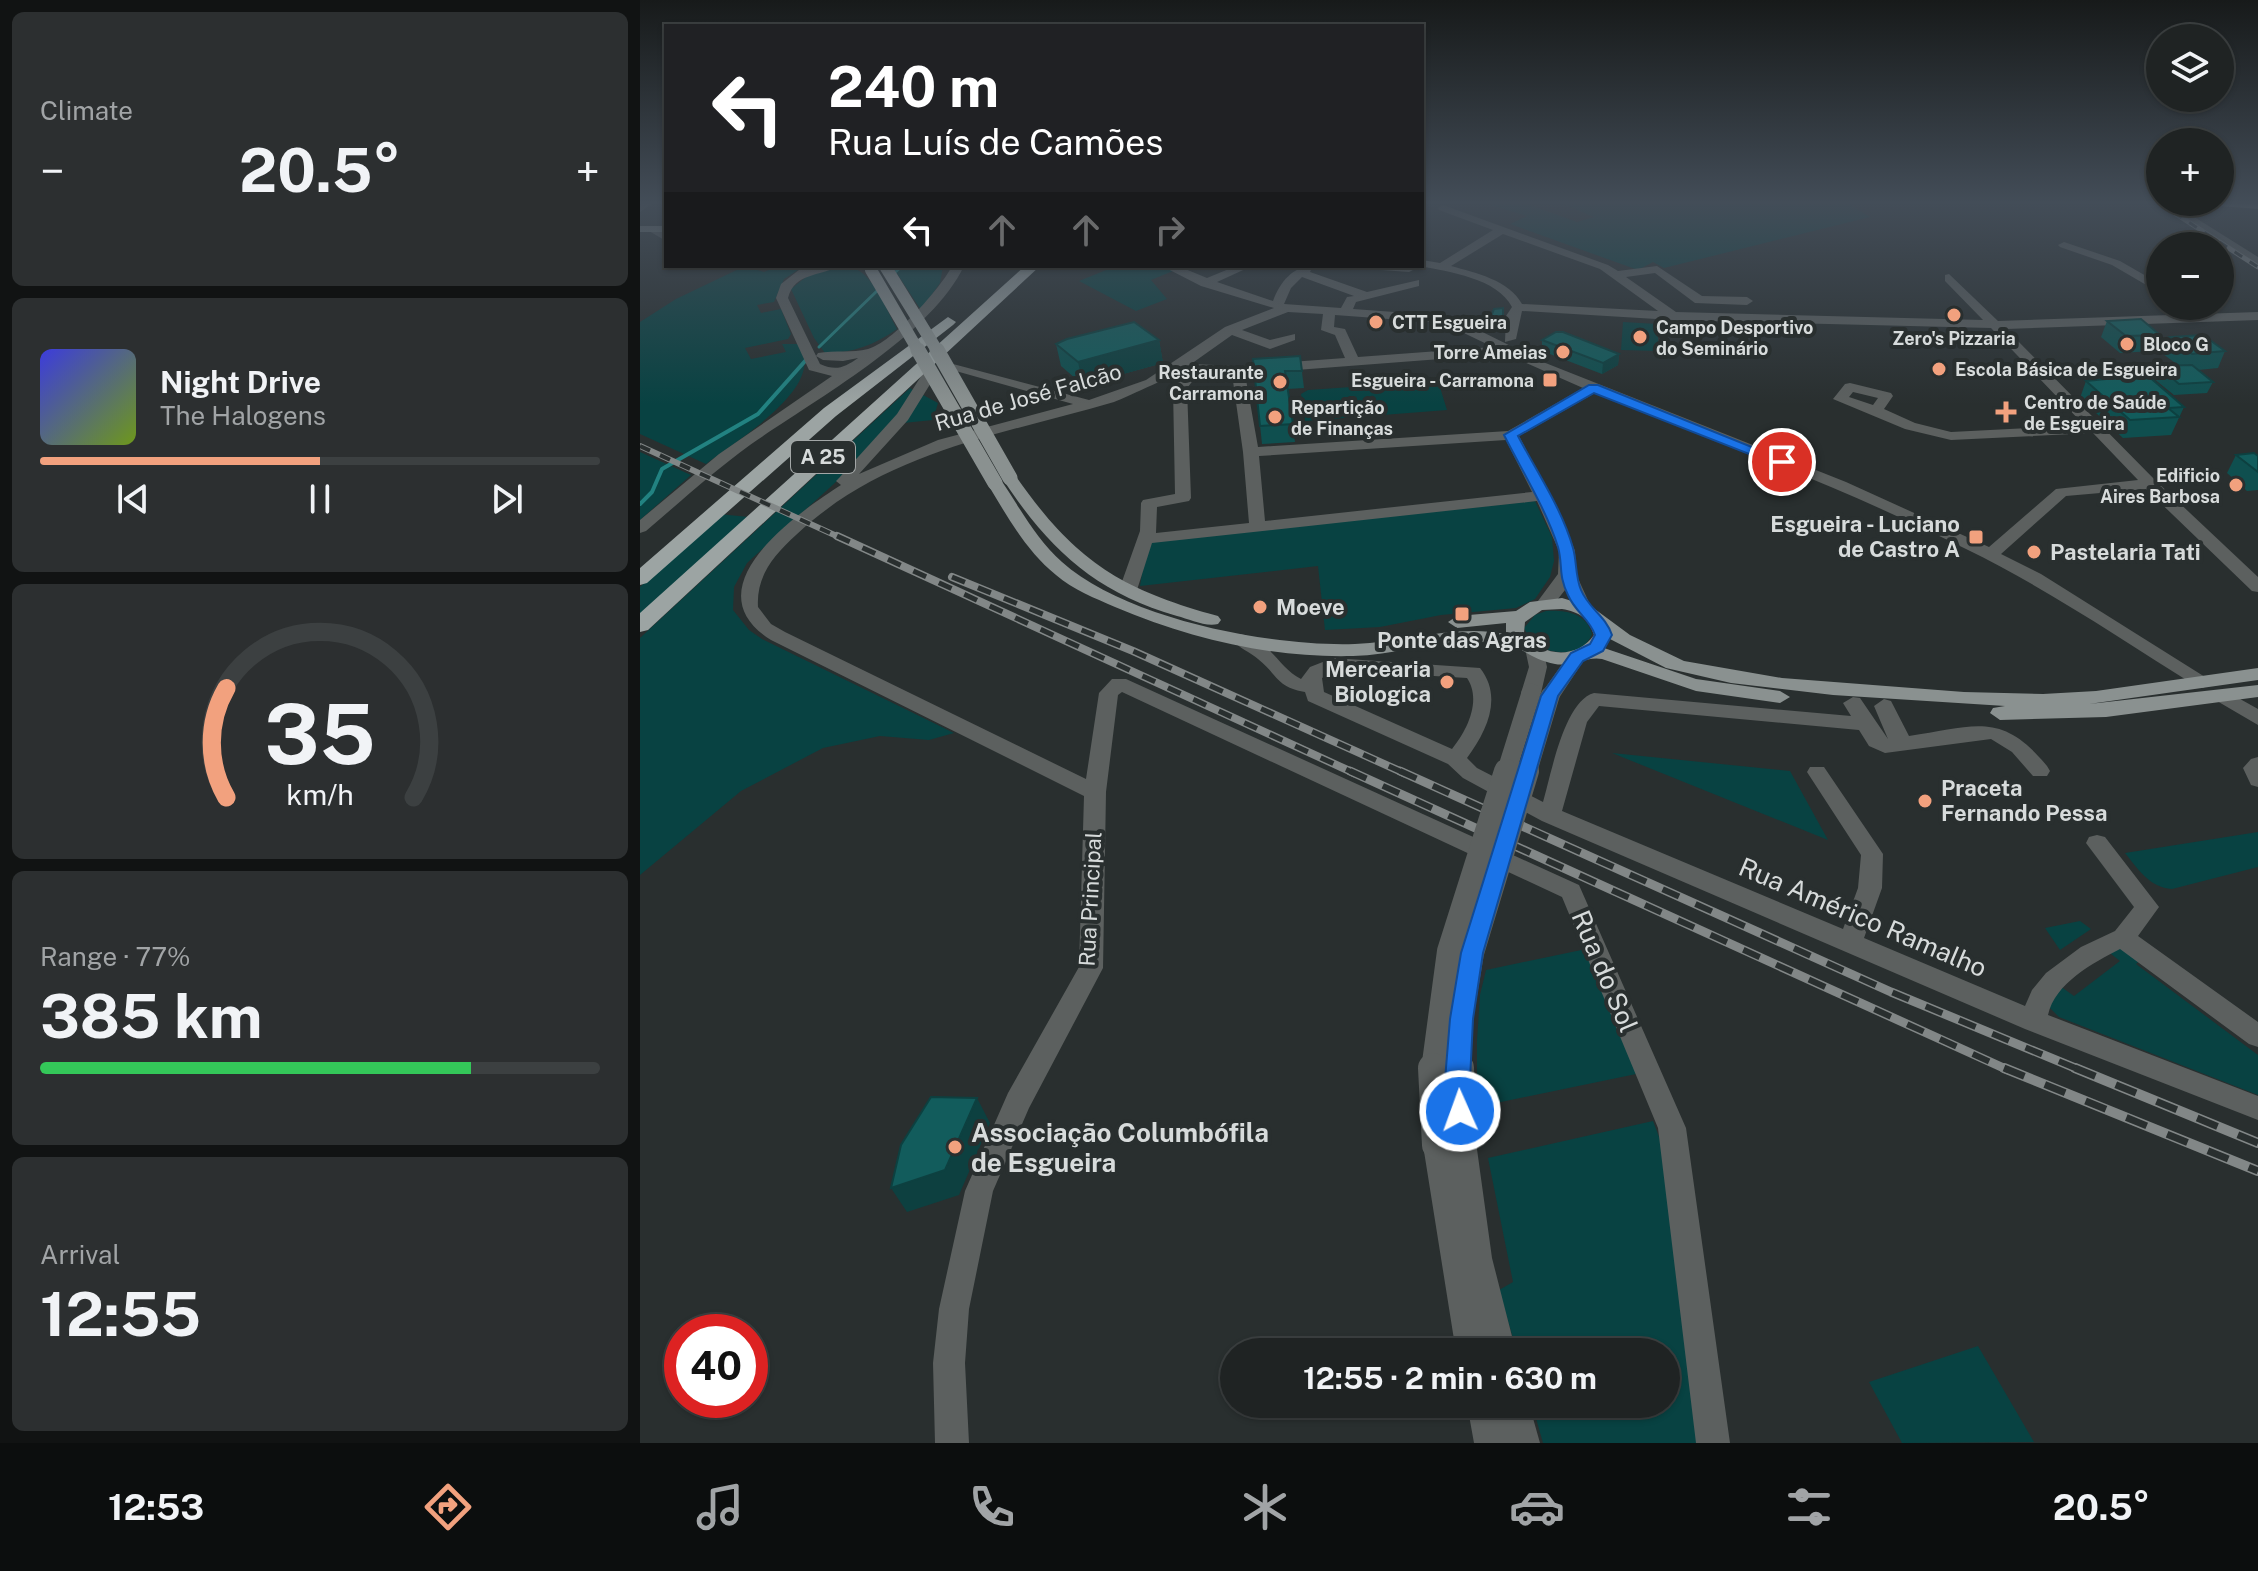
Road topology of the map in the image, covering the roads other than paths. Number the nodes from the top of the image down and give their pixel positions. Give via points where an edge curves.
1 (805, 270) edge
2 (875, 270) edge
3 (878, 270) edge
4 (948, 270) edge
5 (958, 270) edge
6 (1007, 270) edge
7 (1028, 270) edge
8 (1177, 270) edge
9 (1236, 270) edge
10 (1306, 270) edge
11 (1314, 270) edge
12 (1451, 270) edge
13 (1606, 270) edge
14 (1648, 270) edge
15 (1659, 270) edge
16 (2128, 270) edge
17 (1618, 275) junction
18 (1949, 278) dead end
19 (2146, 281) edge
20 (948, 283) junction
21 (1205, 283) junction
22 (1415, 283) dead end
23 (1364, 295) junction
24 (1747, 301) dead end
25 (1282, 306) junction
26 (1518, 307) junction
27 (1329, 313) junction
28 (1344, 314) junction
29 (1673, 316) junction
30 (2258, 316) edge
31 (2234, 317) edge
32 (2166, 320) edge
33 (1991, 324) junction
34 (1230, 330) junction
35 (1290, 337) dead end
36 (885, 345) junction
37 (1514, 349) junction
38 (815, 359) junction
39 (1353, 362) junction
40 (943, 363) junction
41 (1187, 368) junction
42 (1238, 370) junction
43 (844, 372) junction
44 (930, 373) junction
45 (1593, 388) junction
46 (1087, 404) junction
47 (1876, 411) dead end
48 (782, 414) junction
49 (2095, 429) junction
50 (1511, 435) junction
51 (1251, 452) junction
52 (1003, 480) junction
53 (2150, 484) junction
54 (1542, 496) junction
55 (827, 499) junction
56 (1257, 527) junction
57 (640, 528) edge
58 (1144, 539) junction
59 (1991, 554) junction
60 (1567, 574) junction
61 (640, 579) edge
62 (2258, 587) edge
63 (1128, 590) junction
64 (1544, 605) junction
65 (1591, 615) junction
66 (1520, 616) junction
67 (640, 625) edge
68 (1241, 640) junction
69 (1519, 642) junction
70 (1357, 650) junction
71 (1535, 653) junction
72 (1584, 654) junction
73 (1333, 664) junction
74 (2258, 674) edge
75 (2203, 682) junction
76 (1119, 683) joint
77 (1311, 686) junction
78 (2258, 691) edge
79 (1540, 694) junction
80 (2224, 696) junction
81 (1853, 703) junction
82 (1884, 706) junction
83 (2258, 718) edge
84 (1865, 724) junction
85 (1903, 744) junction
86 (1455, 759) junction
87 (2258, 764) edge
88 (2040, 771) dead end
89 (1817, 772) dead end
90 (2258, 780) edge
91 (1095, 792) junction
92 (1550, 815) junction
93 (2097, 843) dead end
94 (2123, 938) junction
95 (1850, 942) junction
96 (2034, 1021) junction
97 (2258, 1036) edge
98 (2258, 1108) edge
99 (1450, 1143) junction
100 (1469, 1338) edge
101 (1497, 1338) edge
102 (1486, 1418) edge
103 (1517, 1418) edge
104 (952, 1443) edge
105 (1491, 1443) edge
106 (1523, 1443) edge
107 (1713, 1443) edge

1 - 38 street via 785,287 782,298
2 - 44 main road, bridge
3 - 40 main road, bridge via 901,287
4 - 20 street
5 - 20 street
6 - 61 highway, A 25 via 942,328 830,412
7 - 67 highway, A 25
8 - 21 street
9 - 21 street
10 - 25 street via 1285,288
11 - 23 street
12 - 26 street via 1501,288
13 - 17 street
14 - 17 street
15 - 24 street via 1699,300
16 - 19 street
17 - 29 street
18 - 33 street
20 - 36 street via 940,298
21 - 25 street
22 - 23 street
23 - 28 street via 1351,300
25 - 27 street
25 - 34 street, Rua de José Falcão
26 - 29 street
26 - 37 street via 1512,316
27 - 28 street
27 - 39 street via 1327,330 1340,332
28 - 37 street via 1435,317
29 - 33 street
30 - 31 street
32 - 33 street
33 - 49 street
34 - 35 street via 1270,345
34 - 41 street, Rua de José Falcão
36 - 38 street via 861,354
36 - 43 street
37 - 39 street
37 - 45 street
38 - 43 street via 827,372
38 - 48 street via 806,388
39 - 42 street
40 - 46 street
40 - 52 main road, bridge
41 - 42 street
41 - 46 street, Rua de José Falcão
41 - 58 street via 1180,388 1183,498 1149,503
42 - 51 street
43 - 48 street
44 - 52 main road, bridge
44 - 55 street via 893,432
45 - 50 street
45 - 59 street via 1840,485
46 - 55 street, Rua de José Falcão via 957,437
47 - 49 street via 1951,436
48 - 57 street
49 - 53 street
50 - 51 street
50 - 54 street
51 - 56 street
52 - 63 main road via 1083,567
52 - 68 main road via 1031,538 1066,575 1170,623
53 - 59 street via 2062,492
53 - 62 street
54 - 56 street
54 - 60 street via 1567,551
55 - 91 street, Rua de José Falcão via 788,532 754,573 749,608 765,628
56 - 58 street
58 - 63 street
59 - 75 street
60 - 64 street
60 - 65 street
63 - 66 main road via 1197,616 1309,637 1363,637
64 - 65 main road via 1569,605
64 - 66 main road
65 - 72 main road via 1603,635
65 - 75 main road via 1665,662 1729,678 2019,700 2095,697
66 - 69 main road via 1514,631
68 - 70 main road
68 - 77 street, Rua Américo Ramalho via 1266,655 1284,679
69 - 70 main road via 1469,634
69 - 71 main road
70 - 73 street
71 - 72 main road via 1557,658
71 - 79 street
72 - 79 street
72 - 81 main road via 1625,657 1670,677 1739,694
73 - 77 street via 1317,671
73 - 86 street via 1473,672 1484,692 1472,736
74 - 75 main road
76 - 91 street, Rua Principal via 1109,693
76 - 107 street, Rua do Sol via 1571,891 1672,1128
77 - 86 street, Rua Américo Ramalho via 1315,696
78 - 80 main road
79 - 99 street, bridge via 1472,953
80 - 82 main road via 2029,714
80 - 83 street
81 - 82 main road
81 - 84 street
82 - 85 street
84 - 85 street via 1885,746
84 - 92 street via 1594,699 1577,721
85 - 88 street via 1991,732 2016,742
86 - 92 street, Rua Américo Ramalho via 1470,773
87 - 90 street via 2253,768
89 - 95 street via 1872,854 1870,888
91 - 104 street, Rua Principal via 1091,968 1018,1102 979,1191 962,1261 949,1363
92 - 95 street, Rua Américo Ramalho
93 - 94 street via 2147,907
94 - 96 street via 2109,942 2052,983 2040,998
94 - 97 street
95 - 96 street, Rua Américo Ramalho
96 - 98 street, Rua Américo Ramalho
99 - 100 street via 1454,1255
99 - 101 street
102 - 105 street
103 - 106 street

